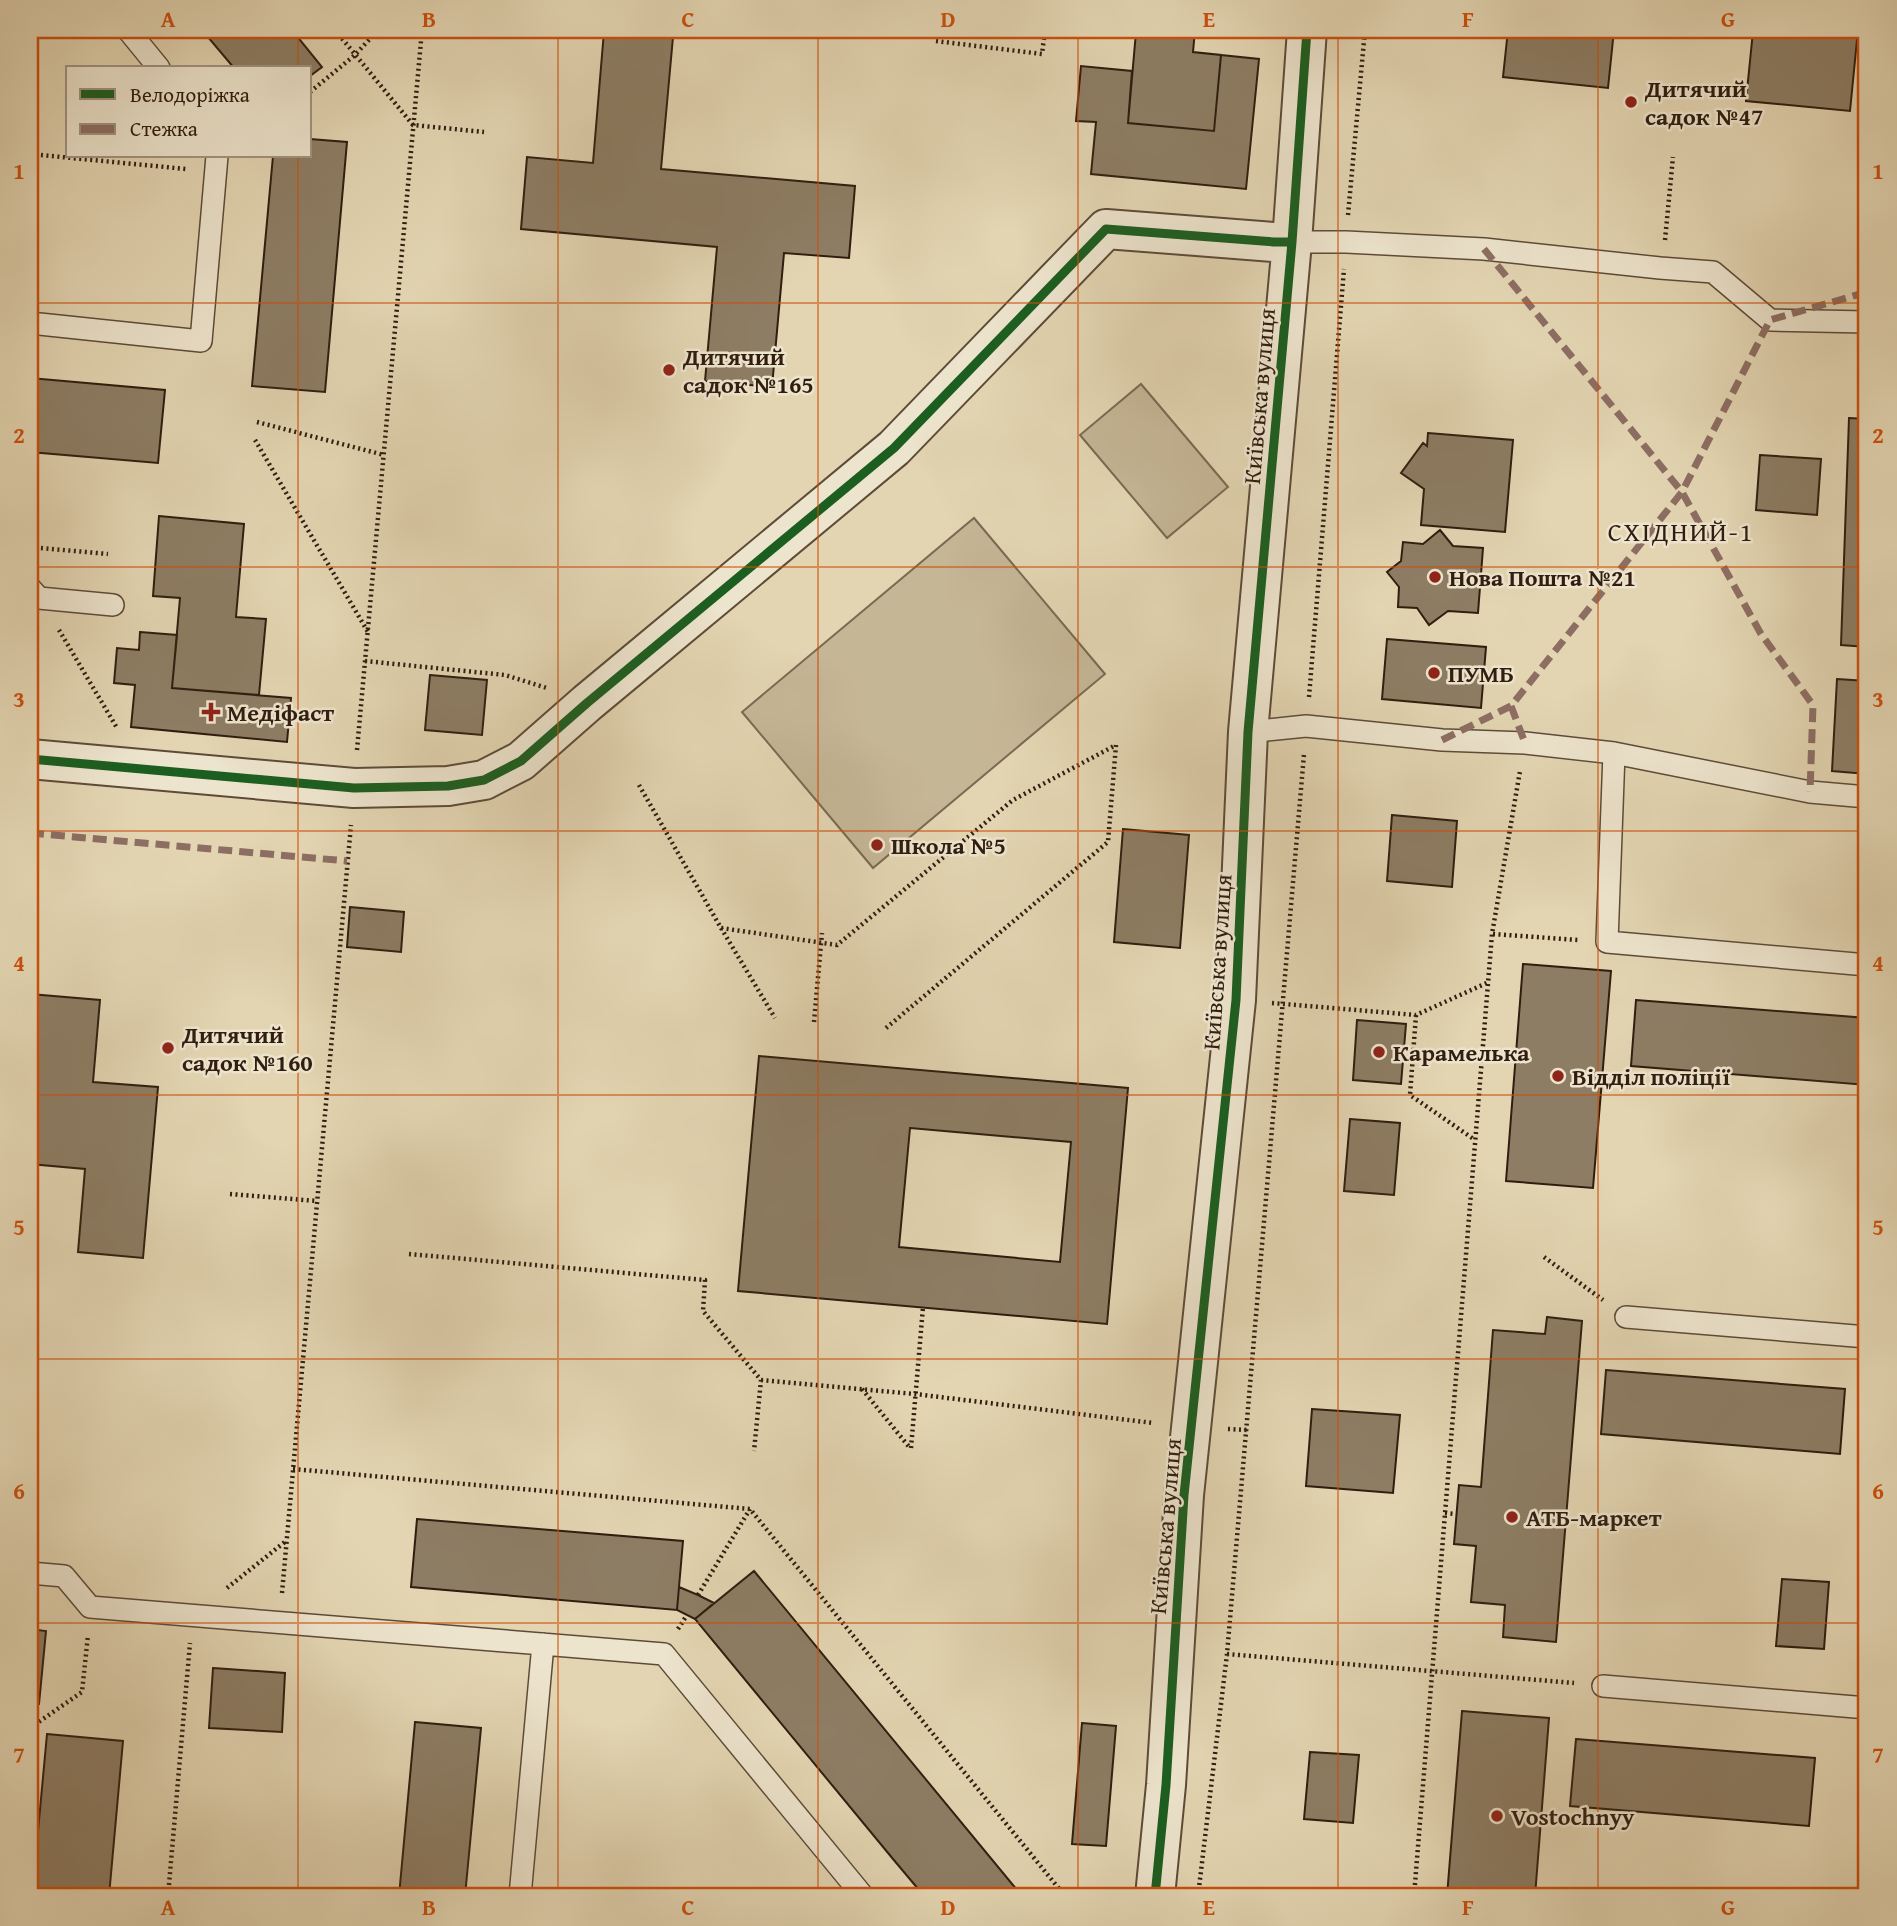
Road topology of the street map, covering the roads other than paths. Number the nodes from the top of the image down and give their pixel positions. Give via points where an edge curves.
1 (128, 30) edge
2 (1307, 30) edge
3 (157, 66) edge
4 (216, 164) edge
5 (1292, 242) junction
6 (1867, 322) edge
7 (30, 323) edge
8 (35, 593) edge
9 (113, 605) dead end
10 (1248, 732) junction
11 (1614, 753) junction
12 (30, 759) edge
13 (1867, 797) edge
14 (1867, 964) edge
15 (1626, 1317) road end
16 (1867, 1337) edge
17 (30, 1573) edge
18 (543, 1644) junction
19 (1602, 1686) road end
20 (1867, 1708) edge
21 (520, 1896) edge
22 (863, 1896) edge
23 (1154, 1896) edge

1 - 3 lane
2 - 5 street, Київська вулиця
4 - 7 lane via 201,341
5 - 6 lane via 1483,249 1713,272 1770,320
5 - 10 street, Київська вулиця
5 - 12 street via 1106,229 894,448 521,761 484,779 448,786 354,788
8 - 9 lane
10 - 11 lane via 1307,726
10 - 23 street, Київська вулиця via 1236,1000 1184,1495 1166,1785
11 - 13 lane via 1810,792
11 - 14 lane via 1607,942
15 - 16 lane
17 - 18 lane via 64,1576 90,1607
18 - 21 lane
18 - 22 lane via 664,1654
19 - 20 lane

